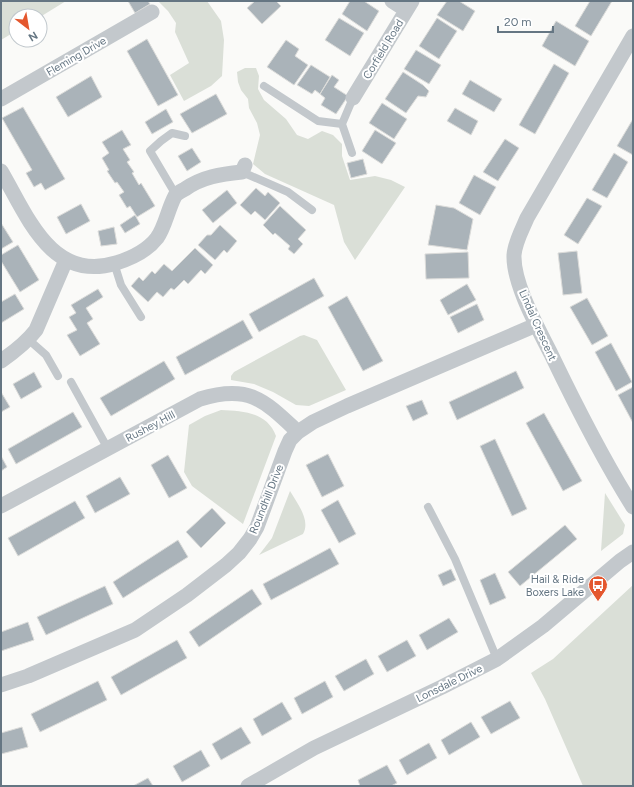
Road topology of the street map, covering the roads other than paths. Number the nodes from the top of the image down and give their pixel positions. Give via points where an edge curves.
1 (392, 1) edge
2 (409, 5) edge
3 (152, 12) dead end
4 (633, 36) edge
5 (264, 86) dead end
6 (353, 98) joint
7 (1, 99) edge
8 (342, 124) junction
9 (185, 136) dead end
10 (352, 153) dead end
11 (243, 169) joint
12 (1, 170) edge
13 (176, 195) junction
14 (312, 210) dead end
15 (66, 260) junction
16 (114, 263) junction
17 (141, 317) dead end
18 (536, 325) junction
19 (29, 340) junction
20 (1, 361) edge
21 (58, 376) dead end
22 (71, 382) dead end
23 (298, 432) junction
24 (108, 449) junction
25 (1, 506) edge
26 (428, 507) dead end
27 (633, 507) edge
28 (633, 552) edge
29 (497, 659) junction
30 (1, 685) edge
31 (248, 786) edge

1 - 2 street
2 - 6 street, Corfield Road
3 - 7 street, Fleming Drive
4 - 18 street, Lindal Crescent via 527,218 517,240 514,255 516,271
5 - 8 lane via 318,121
6 - 8 lane
8 - 10 lane
9 - 13 lane via 172,133 150,151
11 - 13 street via 204,178
11 - 14 lane via 288,192
12 - 15 street via 40,236 53,251
13 - 16 street via 158,238 135,256
15 - 16 street via 89,267
15 - 19 street via 36,330
16 - 17 lane via 121,285
18 - 23 street, Roundhill Drive via 347,406
18 - 27 street, Lindal Crescent via 594,441
19 - 20 street
19 - 21 lane via 46,355
22 - 24 lane
23 - 24 street, Rushey Hill via 272,407 256,398 241,394 217,394 200,399
23 - 30 street, Roundhill Drive via 290,440 285,451 257,527 250,539 226,565 135,630
24 - 25 street, Rushey Hill
26 - 29 lane via 455,560
28 - 29 street, Lonsdale Drive via 543,626
29 - 31 street, Lonsdale Drive via 314,748

